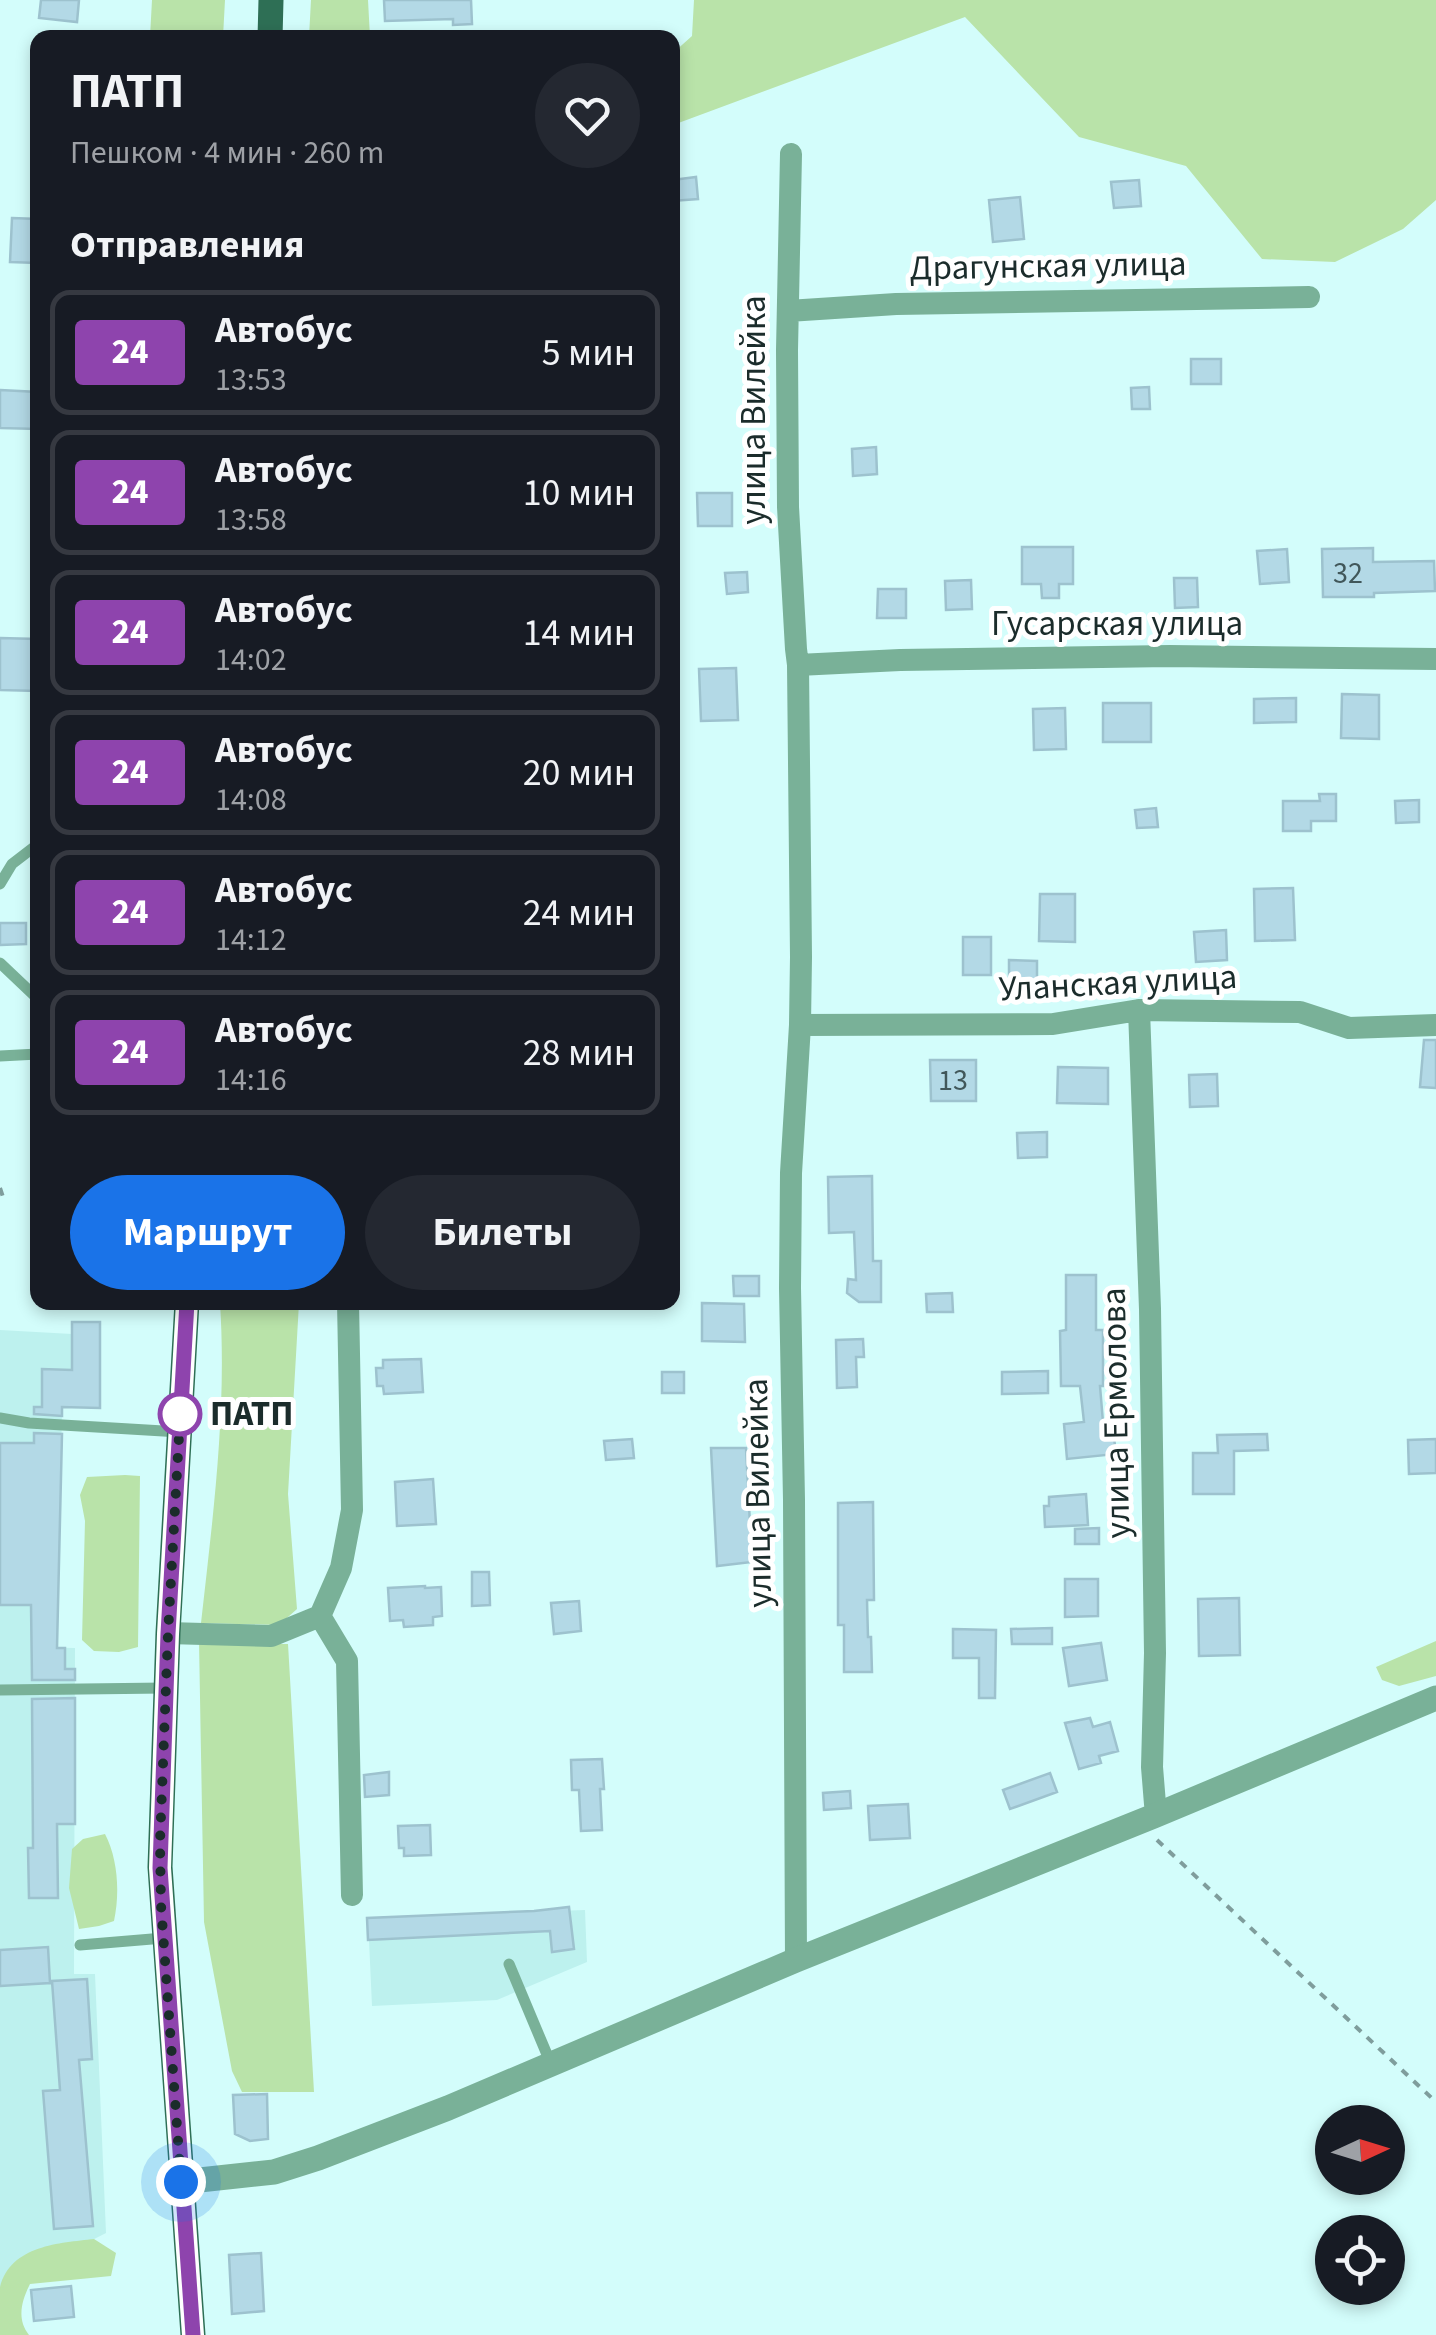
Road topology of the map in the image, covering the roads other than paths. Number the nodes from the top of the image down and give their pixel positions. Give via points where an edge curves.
1 (271, 0) edge
2 (270, 30) edge
3 (791, 154) dead end
4 (1309, 297) dead end
5 (788, 311) junction
6 (1436, 659) edge
7 (798, 665) junction
8 (30, 849) edge
9 (6, 864) edge
10 (0, 884) edge
11 (0, 963) edge
12 (30, 991) edge
13 (1139, 1010) junction
14 (1436, 1025) edge
15 (800, 1026) junction
16 (30, 1054) edge
17 (0, 1056) edge
18 (187, 1310) edge
19 (348, 1310) edge
20 (0, 1418) edge
21 (180, 1432) junction
22 (320, 1616) junction
23 (168, 1634) junction
24 (166, 1688) junction
25 (0, 1690) edge
26 (1436, 1698) edge
27 (1149, 1819) junction
28 (352, 1895) dead end
29 (164, 1938) junction
30 (80, 1945) dead end
31 (796, 1960) junction
32 (508, 1964) dead end
33 (552, 2064) junction
34 (181, 2182) junction
35 (193, 2335) edge

1 - 2 main road
3 - 5 street, улица Вилейка
4 - 5 street, Драгунская улица
5 - 7 street, улица Вилейка via 788,507
6 - 7 street, Гусарская улица via 1170,656
7 - 15 street, улица Вилейка
8 - 9 lane
9 - 10 lane
11 - 12 lane
13 - 14 street, Уланская улица via 1300,1012 1348,1028
13 - 15 street, Уланская улица via 1053,1024
13 - 27 street, улица Ермолова via 1156,1653 1155,1804
15 - 31 street, улица Вилейка via 790,1288
16 - 17 lane
18 - 21 main road
19 - 22 street via 352,1510 341,1568
20 - 21 lane
21 - 23 main road
22 - 23 street via 271,1636
22 - 28 street via 347,1661
23 - 24 main road
24 - 25 lane
24 - 29 main road
26 - 27 street
27 - 31 street
29 - 30 lane
29 - 34 main road
31 - 33 street
32 - 33 lane
33 - 34 street via 288,2168
34 - 35 main road

